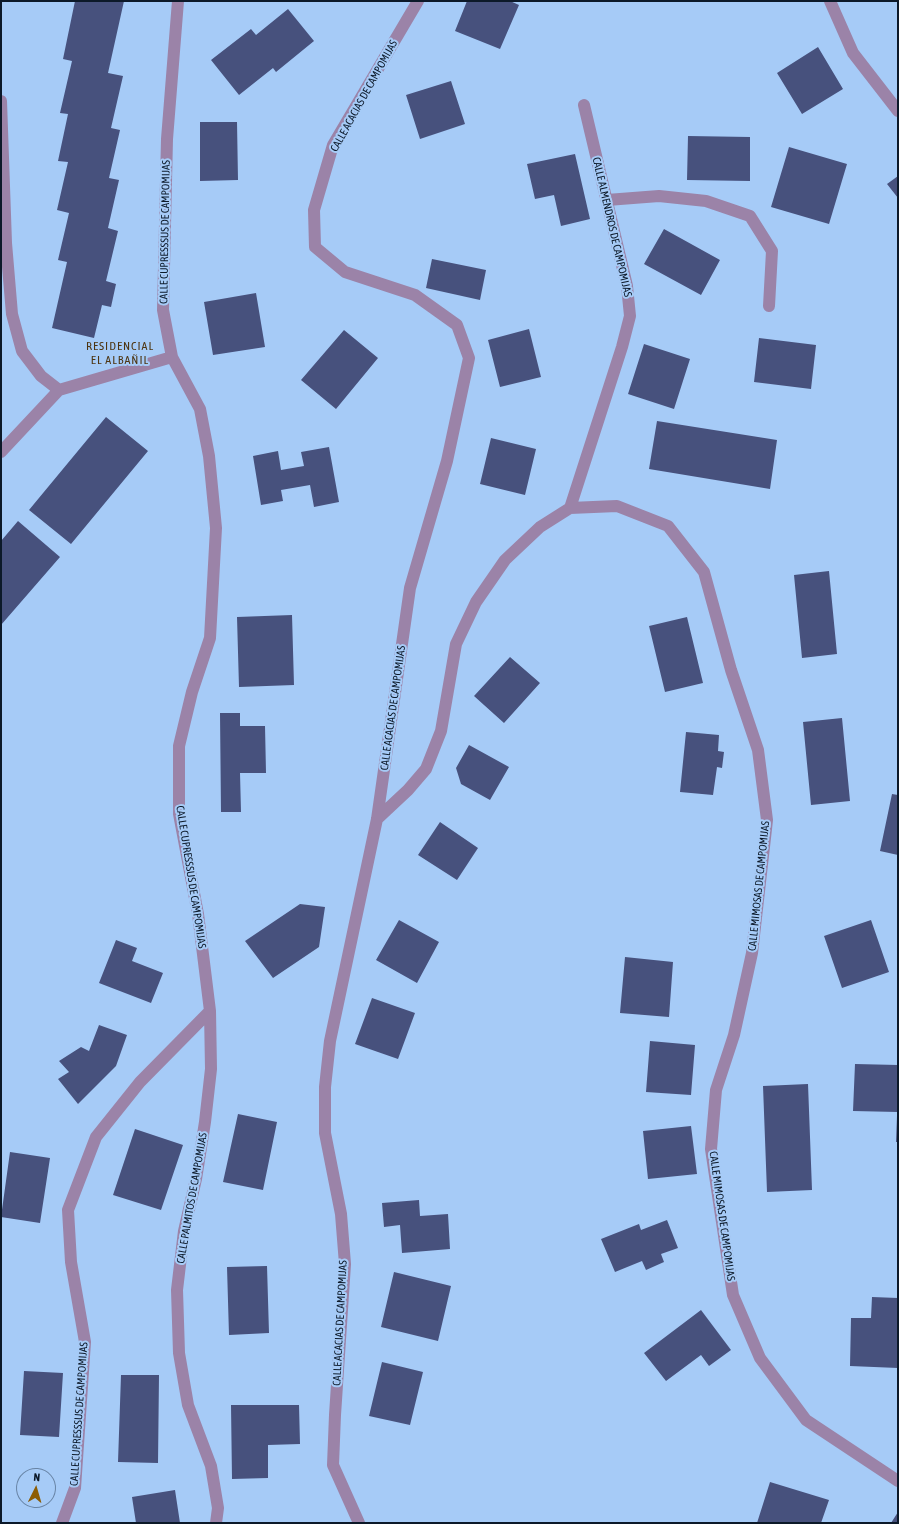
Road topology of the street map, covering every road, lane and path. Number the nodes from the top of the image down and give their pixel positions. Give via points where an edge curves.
1 (178, 1) edge
2 (418, 1) edge
3 (830, 1) edge
4 (1, 101) edge
5 (584, 105) dead end
6 (898, 111) edge
7 (607, 200) junction
8 (769, 306) dead end
9 (172, 357) junction
10 (60, 390) junction
11 (1, 452) edge
12 (570, 508) junction
13 (377, 819) junction
14 (210, 1011) junction
15 (898, 1481) edge
16 (62, 1523) edge
17 (216, 1523) edge
18 (359, 1523) edge

1 - 9 street, CALLE CUPRESSSUS DE CAMPOMIJAS via 167,139 163,310
2 - 13 street, CALLE ACACIAS DE CAMPOMIJAS via 333,146 314,210 315,247 345,272 415,295 451,321 456,325 468,358 447,461 410,588
3 - 6 street via 853,53
4 - 10 street via 6,243 12,314 22,351 41,376
5 - 7 street, CALLE ALMENDROS DE CAMPOMIJAS
7 - 8 street via 659,196 698,200 750,216 772,251
7 - 12 street, CALLE ALMENDROS DE CAMPOMIJAS via 627,286 630,316
9 - 10 street
9 - 14 street, CALLE CUPRESSSUS DE CAMPOMIJAS via 200,409 209,456 216,528 210,638 192,692 179,746 179,814 198,914
10 - 11 street
12 - 13 street, CALLE MIMOSAS DE CAMPOMIJAS via 540,527 505,560 476,602 456,644 441,731 426,769
12 - 15 street, CALLE MIMOSAS DE CAMPOMIJAS via 617,506 668,526 704,572 731,670 758,750 767,820 752,953 734,1035 716,1090 711,1149 733,1295 760,1358 806,1420
13 - 18 street, CALLE ACACIAS DE CAMPOMIJAS via 330,1041 325,1087 325,1133 341,1214 345,1264 333,1465
14 - 16 street, CALLE CUPRESSSUS DE CAMPOMIJAS via 140,1082 96,1137 68,1210 71,1262 85,1342 74,1488
14 - 17 street, CALLE PALMITOS DE CAMPOMIJAS via 211,1069 205,1122 184,1231 177,1290 179,1353 188,1405 211,1466 218,1508

